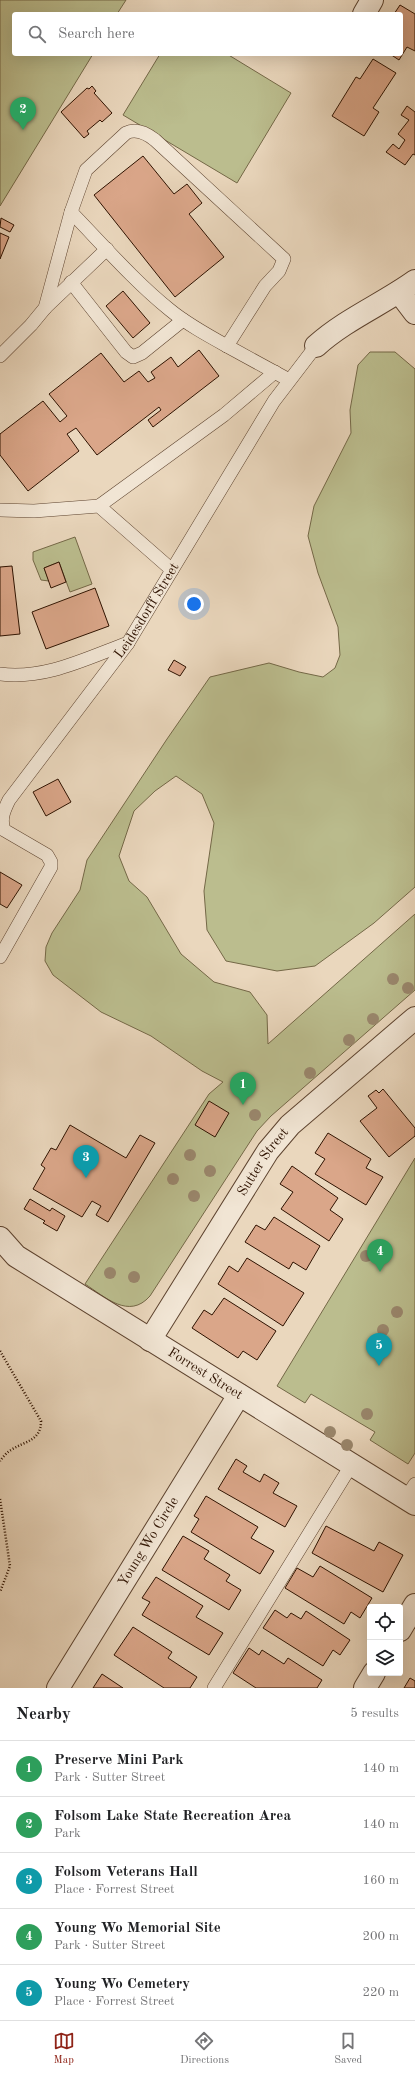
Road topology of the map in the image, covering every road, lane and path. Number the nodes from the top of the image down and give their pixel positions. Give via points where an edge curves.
1 (372, 0) edge
2 (365, 12) edge
3 (71, 212) junction
4 (107, 249) junction
5 (72, 282) junction
6 (407, 286) edge
7 (45, 308) junction
8 (415, 313) edge
9 (183, 320) junction
10 (227, 346) junction
11 (316, 346) joint
12 (0, 356) edge
13 (276, 372) junction
14 (289, 380) junction
15 (98, 506) junction
16 (0, 510) edge
17 (172, 570) junction
18 (128, 643) junction
19 (0, 674) edge
20 (0, 957) edge
21 (415, 1018) edge
22 (0, 1238) edge
23 (150, 1340) junction
24 (0, 1352) edge
25 (239, 1395) junction
26 (0, 1461) edge
27 (352, 1464) junction
28 (412, 1495) edge
29 (0, 1499) edge
30 (0, 1592) edge
31 (415, 1604) edge
32 (403, 1625) edge
33 (372, 1676) edge
34 (58, 1688) edge
35 (214, 1688) edge
36 (365, 1688) edge

1 - 2 street
3 - 4 lane
3 - 7 lane
3 - 10 lane via 86,170 126,133 131,130 138,131 155,140 284,259 279,271 265,286
4 - 5 lane
4 - 9 lane via 144,288
5 - 7 lane
5 - 9 lane via 126,352 133,357 142,353
6 - 8 street
6 - 11 street, Leidesdorff Street via 348,321
7 - 12 lane
9 - 10 lane
10 - 13 lane
11 - 14 lane, Leidesdorff Street
13 - 14 lane
13 - 15 lane via 224,415
14 - 17 lane, Leidesdorff Street
15 - 16 lane via 34,511
15 - 17 lane
17 - 18 lane, Leidesdorff Street
18 - 19 lane via 42,674
18 - 20 lane, Leidesdorff Street via 4,810 1,824 4,830 47,855 51,867
21 - 23 street, Sutter Street via 290,1125 268,1151
22 - 23 street, Forrest Street via 16,1256
23 - 25 street, Forrest Street
24 - 26 path via 37,1413 41,1428 38,1436 9,1451
25 - 27 street, Forrest Street
25 - 34 street, Young Wo Circle
27 - 28 street, Forrest Street
27 - 35 lane
29 - 30 path via 10,1566
31 - 32 street
33 - 36 street

